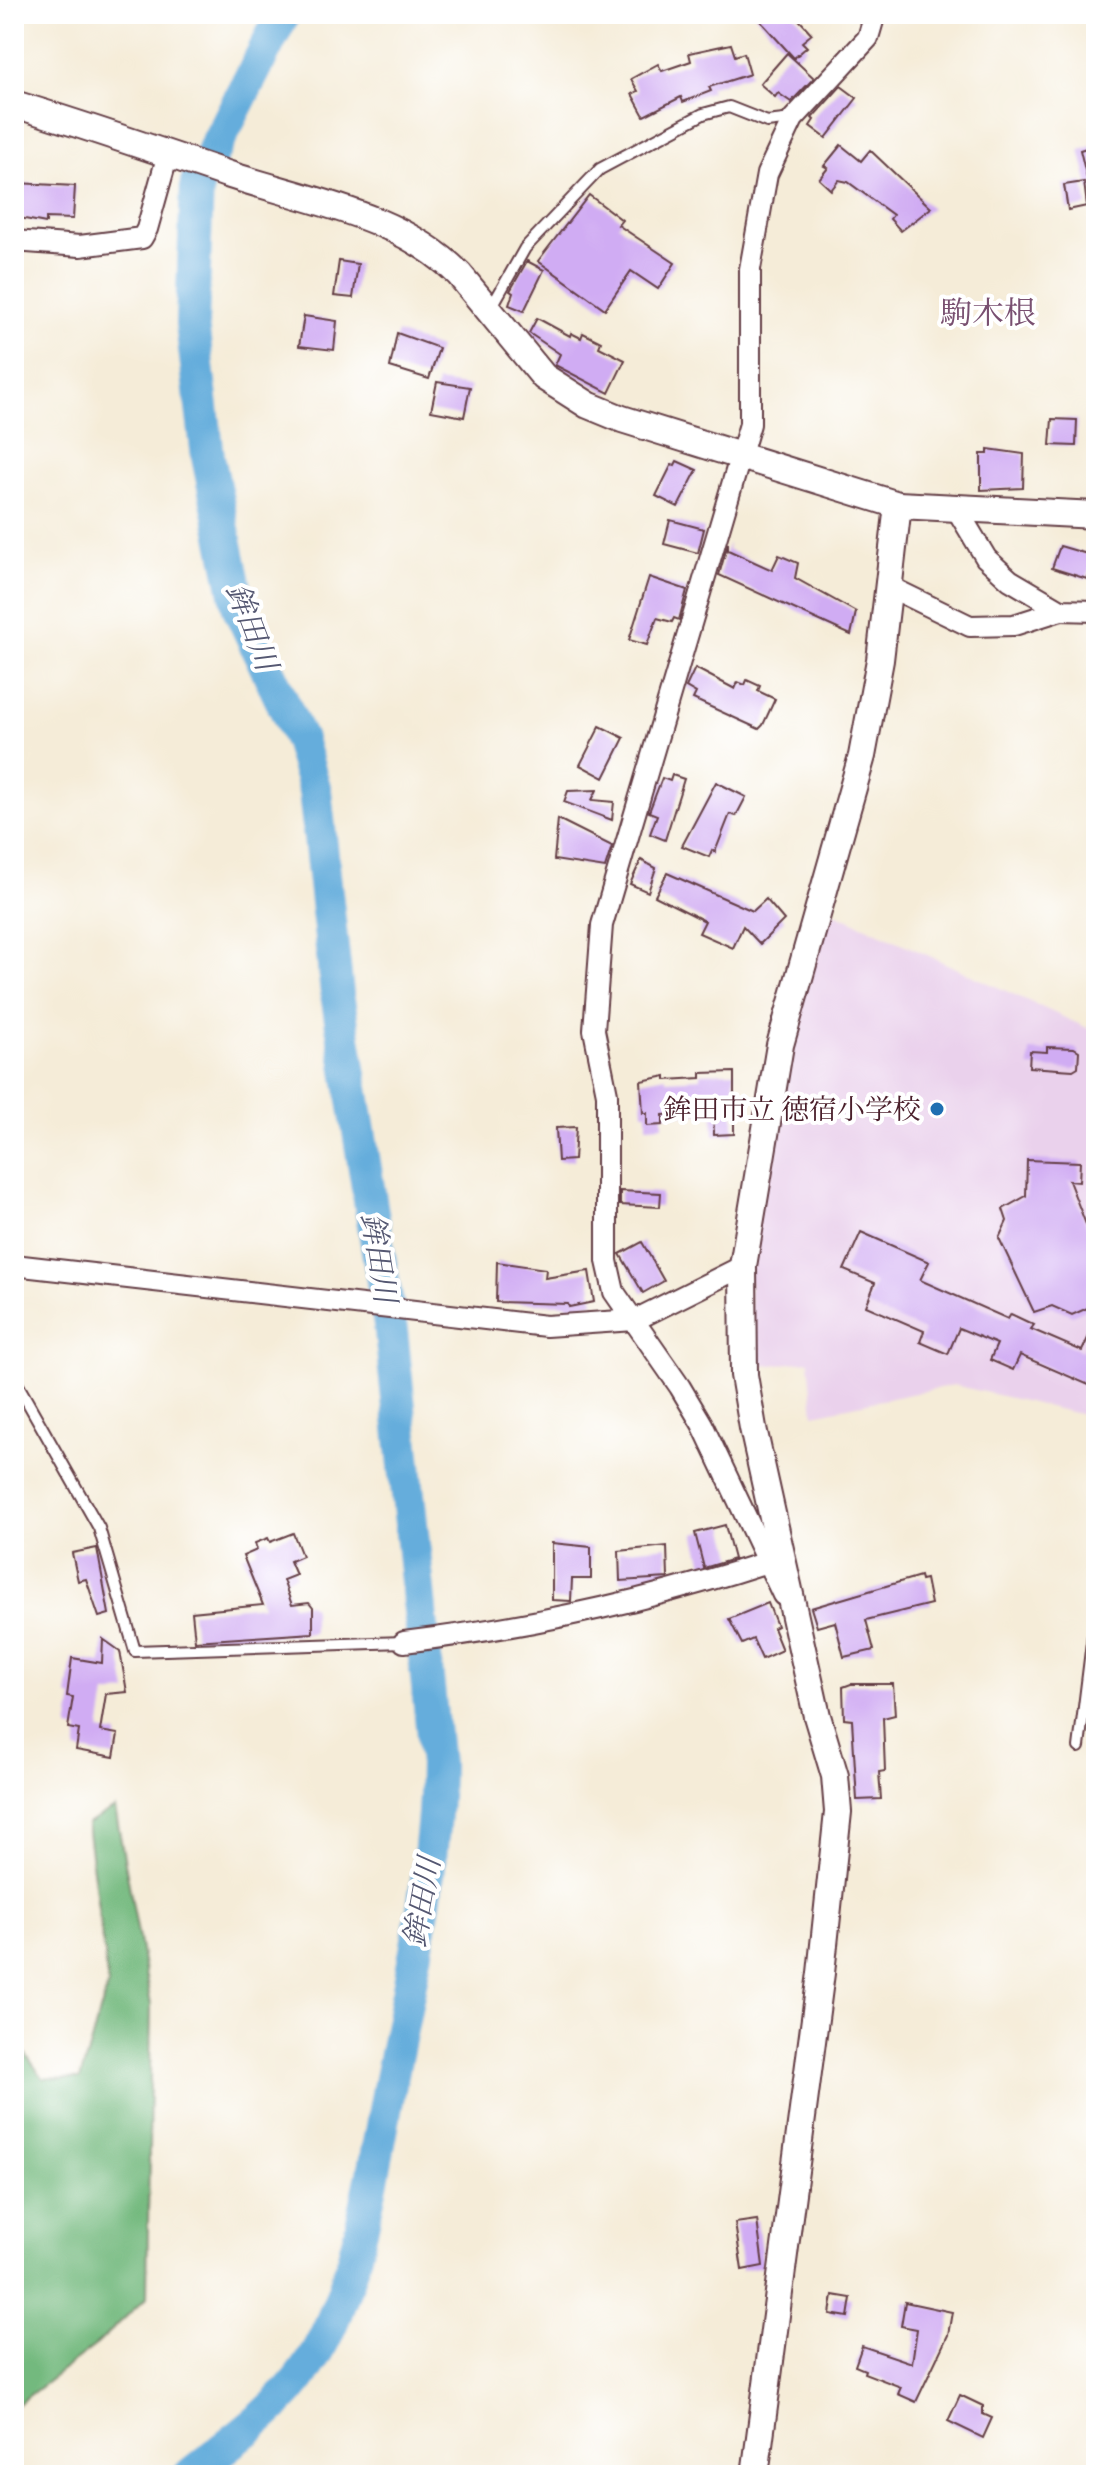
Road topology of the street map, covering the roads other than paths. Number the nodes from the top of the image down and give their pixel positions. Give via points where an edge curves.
1 (875, 14) edge
2 (14, 104) edge
3 (793, 119) junction
4 (176, 157) junction
5 (14, 241) edge
6 (490, 310) junction
7 (740, 457) junction
8 (898, 505) junction
9 (956, 508) junction
10 (1096, 515) edge
11 (888, 586) junction
12 (1061, 610) junction
13 (1096, 611) edge
14 (1096, 1192) edge
15 (1096, 1220) edge
16 (14, 1265) edge
17 (743, 1266) junction
18 (635, 1320) junction
19 (14, 1378) edge
20 (767, 1562) junction
21 (1096, 1610) edge
22 (795, 1621) junction
23 (404, 1642) joint
24 (1079, 1747) dead end
25 (755, 2475) edge

1 - 3 street via 868,38
2 - 4 street
3 - 6 lane via 767,122 729,107 703,114 600,169 525,248
3 - 7 street via 767,174 756,219 750,269 753,393
4 - 5 street via 142,238 80,246
4 - 6 street via 406,235 443,258
6 - 7 street via 530,362 561,391 622,419
7 - 8 street
7 - 18 street via 602,925 594,1030 607,1094 607,1261 614,1292
8 - 9 street
8 - 11 street
9 - 10 street
9 - 12 street via 986,558 1010,580
11 - 12 street via 970,626 1014,625
11 - 17 street via 862,756 780,1045
12 - 13 street
14 - 15 lane
16 - 18 street via 546,1326
17 - 18 street
17 - 22 street via 744,1375
18 - 20 street via 702,1424
19 - 23 lane via 99,1528 135,1651
20 - 22 street
20 - 23 street via 674,1593 529,1625
21 - 24 lane
22 - 25 street via 835,1776 838,1812 816,2020

